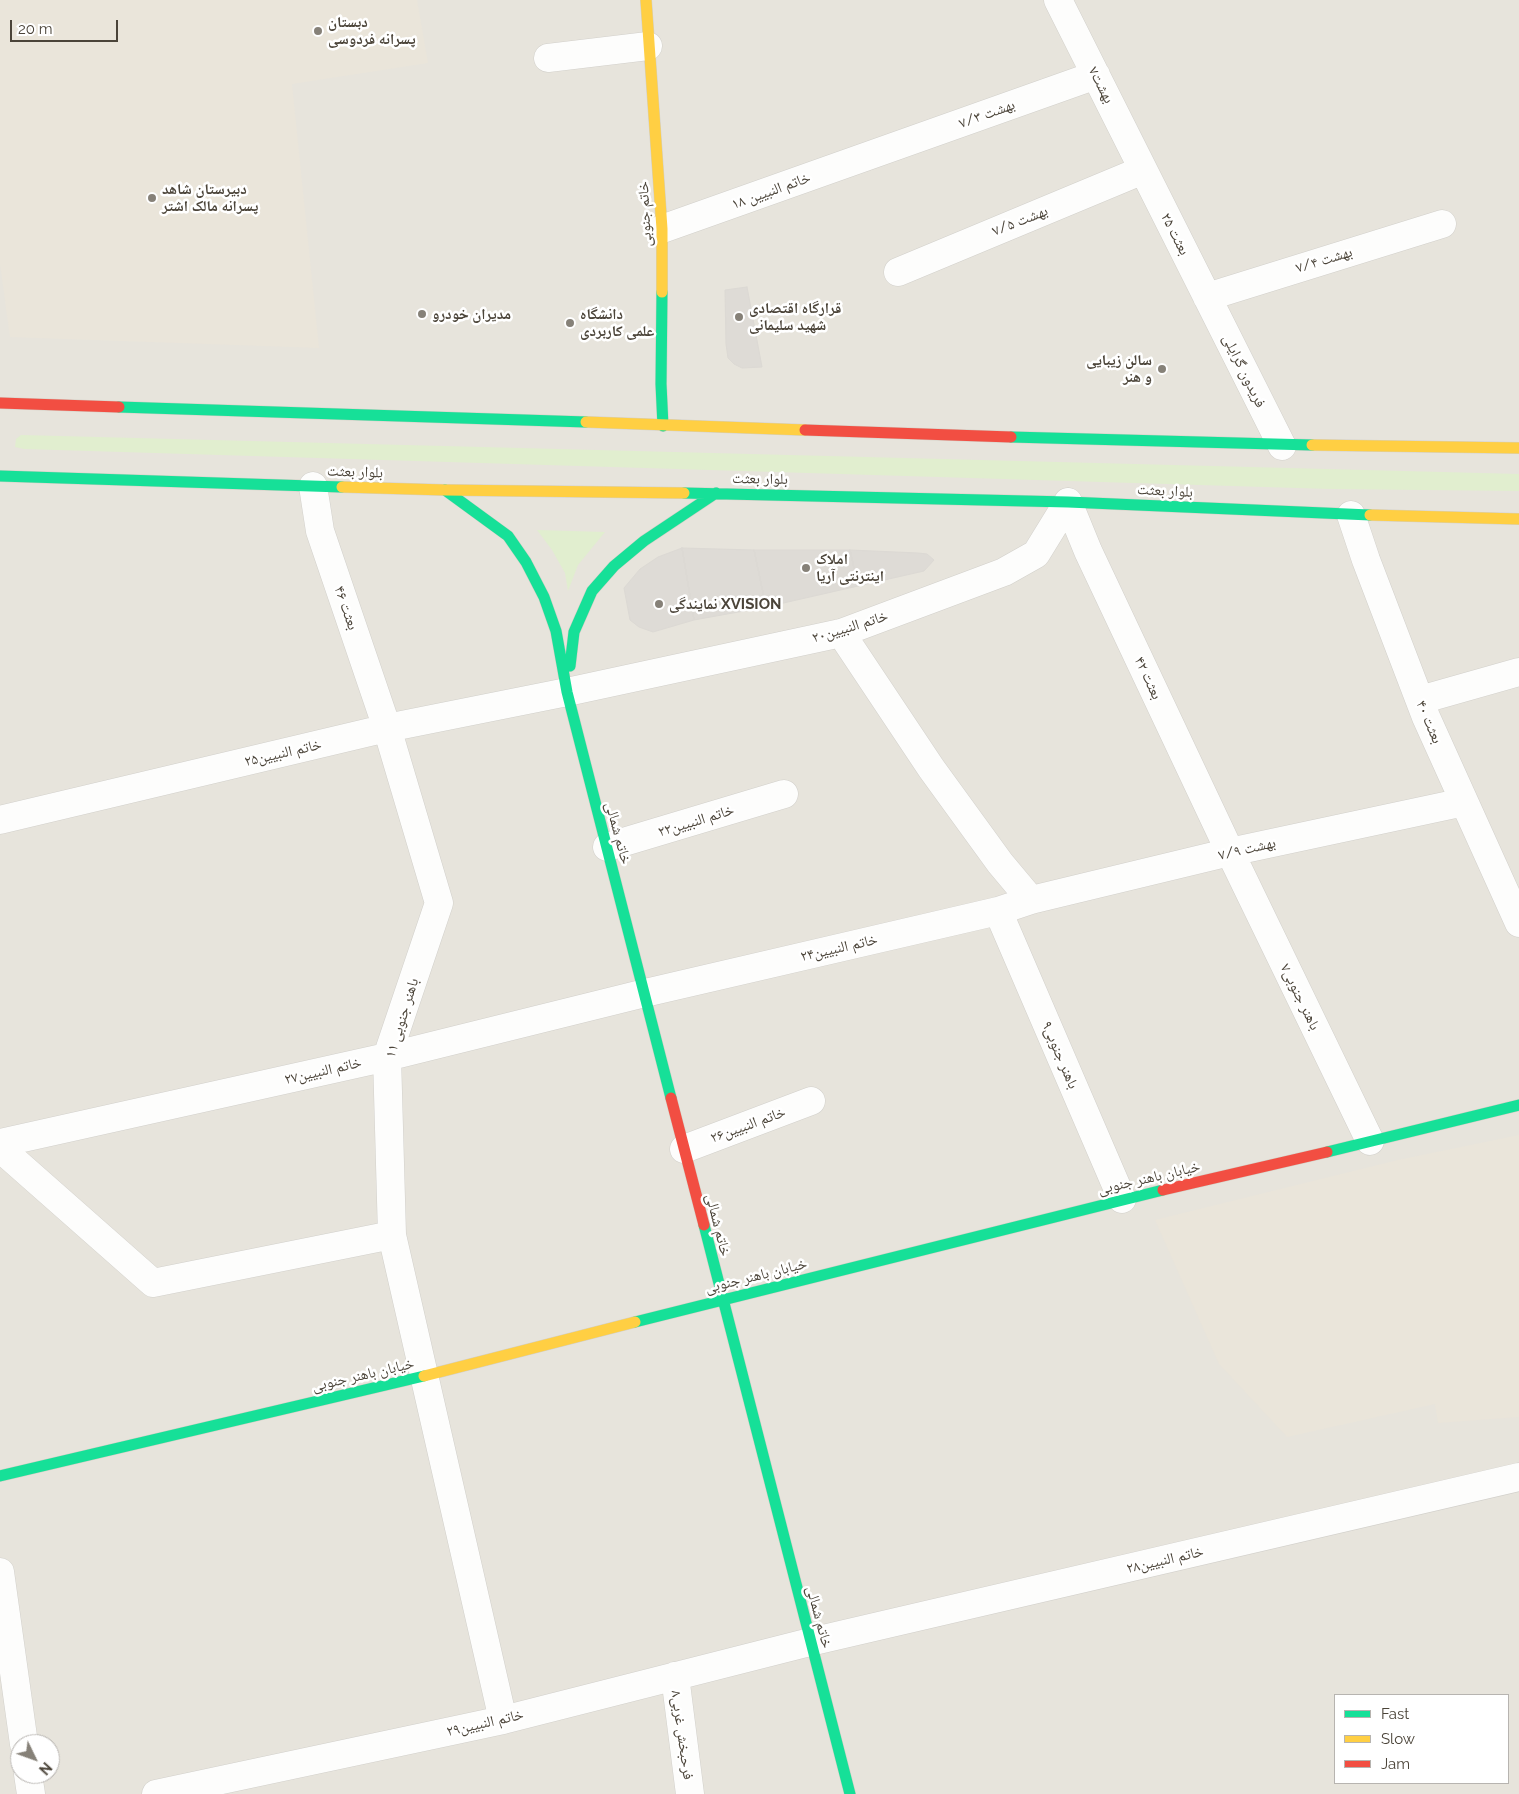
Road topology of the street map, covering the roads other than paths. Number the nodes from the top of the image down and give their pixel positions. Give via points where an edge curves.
1 (646, 0) edge
2 (1058, 0) edge
3 (648, 46) junction
4 (548, 58) dead end
5 (1096, 75) junction
6 (879, 152) joint
7 (1143, 170) junction
8 (1442, 224) dead end
9 (662, 229) junction
10 (898, 272) dead end
11 (1207, 297) junction
12 (0, 403) edge
13 (663, 426) junction
14 (1282, 446) junction
15 (1519, 448) edge
16 (0, 476) edge
17 (312, 486) junction
18 (445, 490) junction
19 (716, 493) junction
20 (1068, 502) junction
21 (1351, 515) junction
22 (1519, 519) edge
23 (841, 633) junction
24 (1519, 672) edge
25 (566, 692) junction
26 (1420, 700) junction
27 (387, 728) junction
28 (784, 794) dead end
29 (1464, 802) junction
30 (0, 820) edge
31 (607, 847) junction
32 (1230, 852) junction
33 (1031, 900) junction
34 (998, 911) junction
35 (1519, 923) edge
36 (645, 993) junction
37 (388, 1057) junction
38 (811, 1101) dead end
39 (1519, 1105) edge
40 (1370, 1141) junction
41 (0, 1143) edge
42 (0, 1148) edge
43 (684, 1149) junction
44 (1122, 1199) junction
45 (392, 1235) junction
46 (722, 1300) junction
47 (424, 1376) junction
48 (0, 1476) edge
49 (1519, 1477) edge
50 (0, 1572) edge
51 (3, 1614) edge
52 (810, 1642) junction
53 (675, 1676) junction
54 (502, 1720) junction
55 (22, 1734) edge
56 (156, 1794) edge
57 (690, 1794) edge
58 (850, 1794) edge

1 - 3 street, خاتم جنوبی
2 - 5 street, بهشت۷
3 - 4 street
3 - 9 street, خاتم جنوبی
5 - 6 street, بهشت ۷/۳
5 - 7 street, بهشت۷
6 - 9 street, خاتم النبیین ۱۸
7 - 10 street, بهشت ۷/۵
7 - 11 street, بعثت ۲۵
8 - 11 street, بهشت ۷/۴
9 - 13 street, خاتم جنوبی
11 - 14 street, فریدون گرایلی
12 - 13 street
13 - 14 street
14 - 15 street
16 - 17 street, بلوار بعثت
17 - 18 street, بلوار بعثت
17 - 27 street, بعثت ۴۶ via 320,531
18 - 19 street, بلوار بعثت
18 - 25 street, خاتم شمالی via 508,536 526,562 544,597 556,631
19 - 20 street, بلوار بعثت
19 - 25 street via 644,541 614,566 592,591 574,632
20 - 21 street, بلوار بعثت
20 - 23 street, خاتم النبیین۲۰ via 1036,554 1004,572
20 - 32 street, بعثت ۴۲
21 - 22 street, بلوار بعثت
21 - 26 street, بعثت ۴۰
23 - 25 street, خاتم النبیین۲۰
23 - 33 street via 931,768
24 - 26 street
25 - 27 street, خاتم النبیین۲۵
25 - 31 street, خاتم شمالی
26 - 29 street, بعثت ۴۰
27 - 30 street, خاتم النبیین۲۵
27 - 37 street, باهنر جنوبی ۱۱ via 439,903
28 - 31 street, خاتم النبیین۲۲
29 - 32 street, بهشت ۷/۹
29 - 35 street, بعثت ۴۰
31 - 36 street, خاتم شمالی
32 - 33 street, بهشت ۷/۹
32 - 40 street, باهنر جنوبی۷
33 - 34 street, خاتم النبیین۲۴
34 - 36 street, خاتم النبیین۲۴
34 - 44 street, باهنر جنوبی۹
36 - 37 street, خاتم النبیین۲۷
36 - 43 street, خاتم شمالی
37 - 41 street, خاتم النبیین۲۷
37 - 45 street, باهنر جنوبی ۱۱
38 - 43 street, خاتم النبیین۲۶
39 - 40 street, خیابان باهنر جنوبی
40 - 44 street, خیابان باهنر جنوبی
42 - 45 street via 153,1283
43 - 46 street, خاتم شمالی
44 - 46 street, خیابان باهنر جنوبی
45 - 47 street, باهنر جنوبی ۱۱
46 - 47 street, خیابان باهنر جنوبی
46 - 52 street, خاتم شمالی
47 - 48 street, خیابان باهنر جنوبی
47 - 54 street, باهنر جنوبی ۱۱
49 - 52 street, خاتم النبیین۲۸
50 - 51 street
51 - 55 street
52 - 53 street, خاتم النبیین۲۹
52 - 58 street, خاتم شمالی
53 - 54 street, خاتم النبیین۲۹
53 - 57 street, فرحبخش غربی۸
54 - 56 street, خاتم النبیین۲۹

